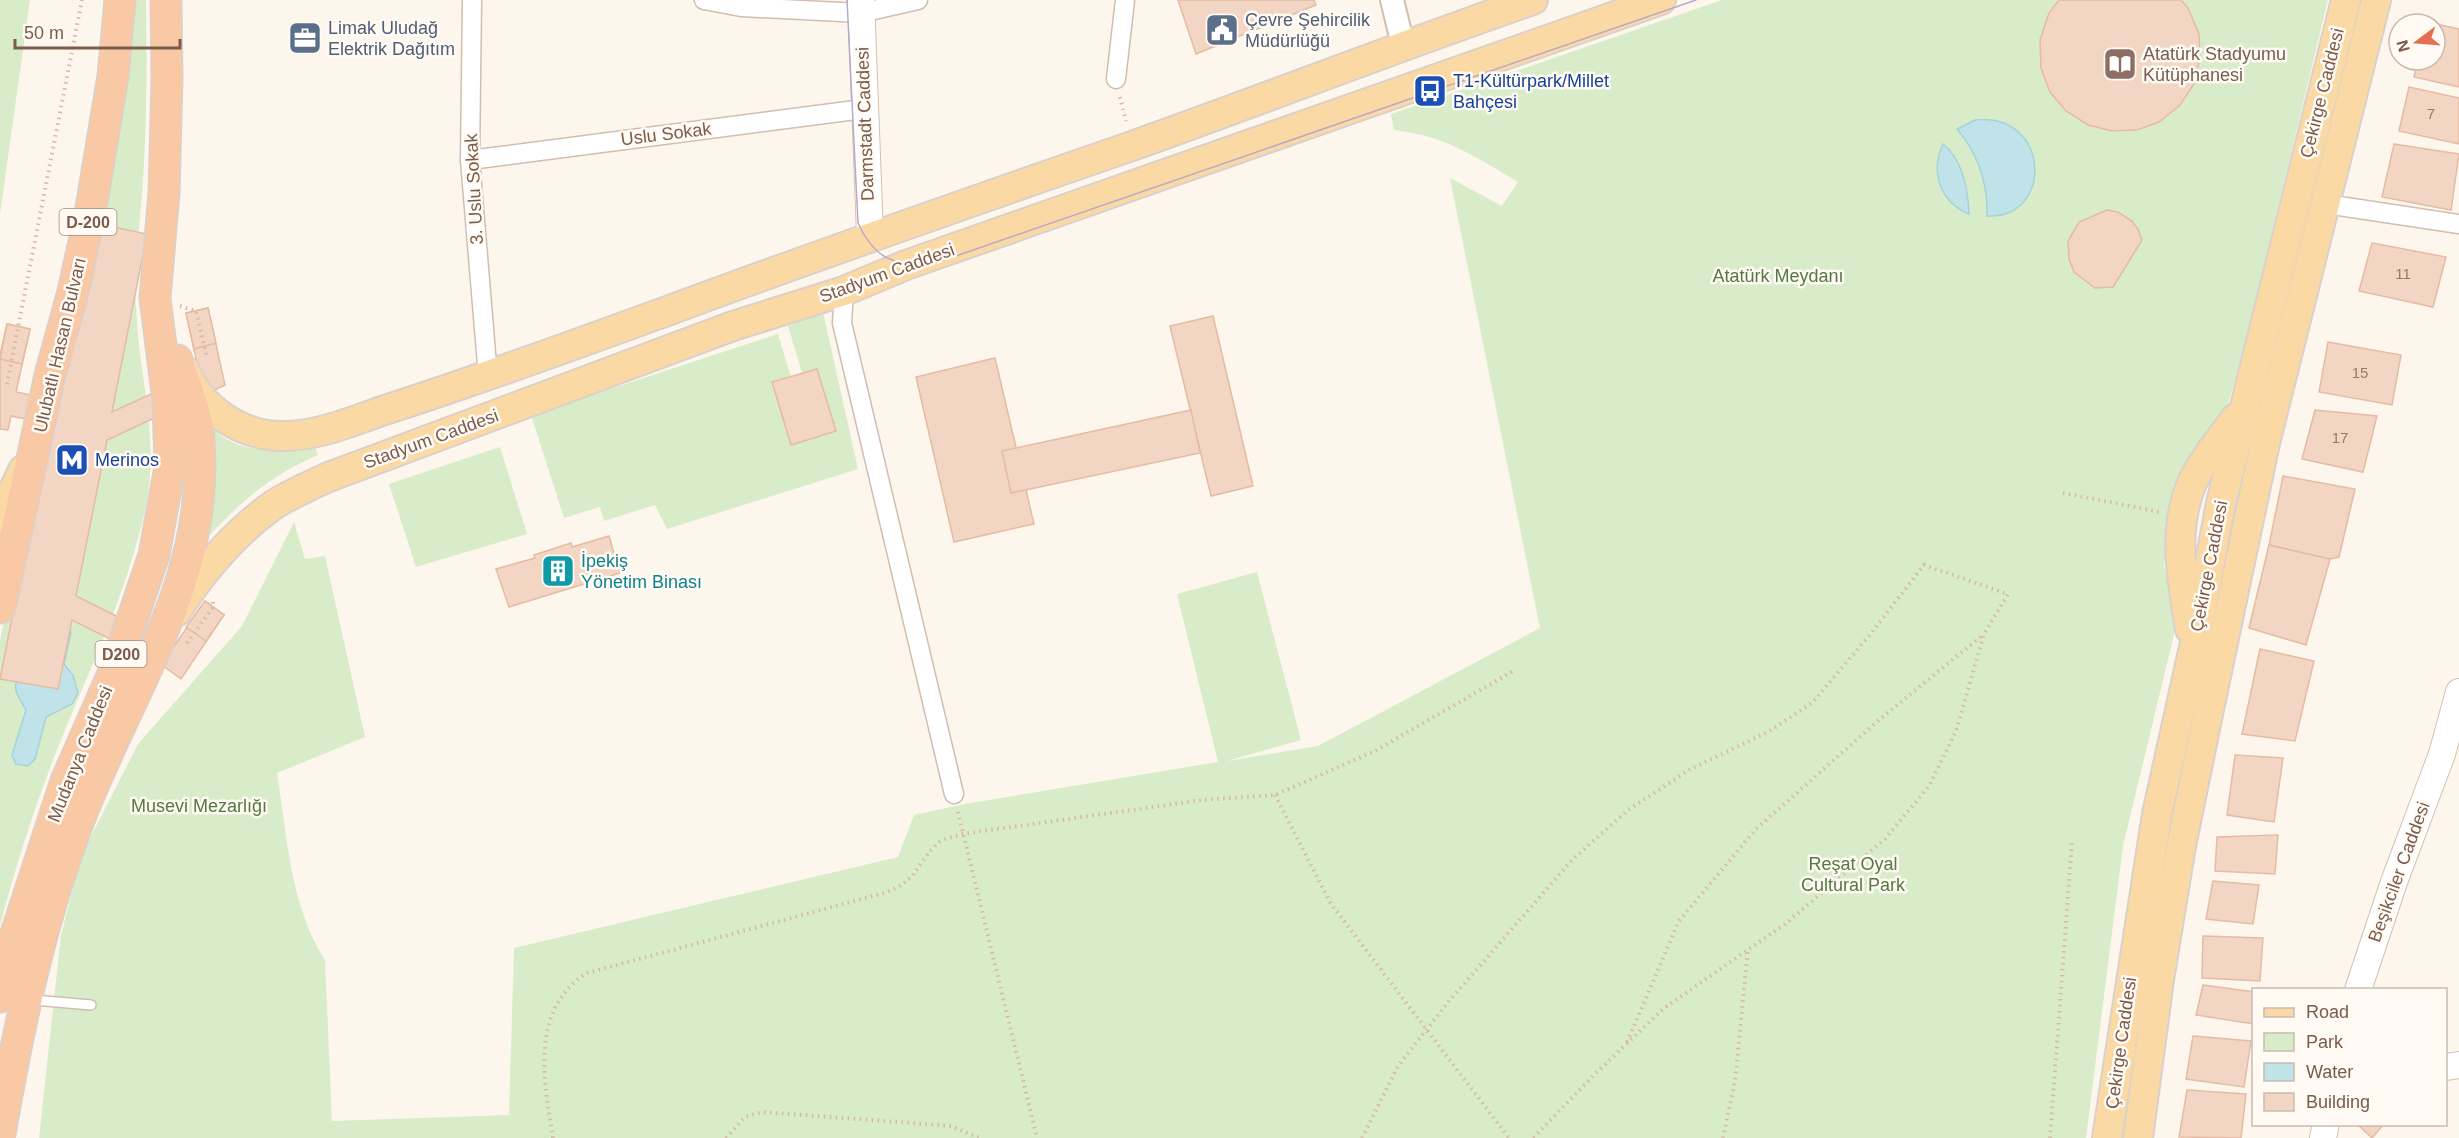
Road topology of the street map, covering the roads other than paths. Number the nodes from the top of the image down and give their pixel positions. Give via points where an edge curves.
1 (120, 0) edge
2 (165, 0) edge
3 (472, 0) edge
4 (704, 0) edge
5 (918, 0) edge
6 (1125, 0) edge
7 (1392, 0) edge
8 (1533, 0) edge
9 (1661, 0) edge
10 (2346, 0) edge
11 (2376, 0) edge
12 (861, 6) edge
13 (1403, 45) junction
14 (1116, 79) dead end
15 (863, 109) junction
16 (470, 160) junction
17 (2326, 204) junction
18 (2459, 224) edge
19 (870, 236) junction
20 (843, 291) junction
21 (155, 298) junction
22 (488, 377) junction
23 (2244, 406) junction
24 (37, 441) junction
25 (0, 519) edge
26 (0, 550) edge
27 (0, 608) edge
28 (167, 627) junction
29 (2194, 648) junction
30 (2459, 692) edge
31 (2450, 756) edge
32 (954, 794) road end
33 (43, 932) junction
34 (2359, 988) edge
35 (0, 997) edge
36 (34, 1000) junction
37 (91, 1005) dead end
38 (0, 1134) edge
39 (18, 1138) edge
40 (2107, 1138) edge
41 (2138, 1138) edge

1 - 24 highway, Ulubatlı Hasan Bulvarı / D-200 via 113,76 90,214
2 - 21 highway via 164,193
3 - 16 street, 3. Uslu Sokak
4 - 12 street via 741,7
5 - 12 street
6 - 14 street
7 - 13 street
8 - 13 main road
9 - 20 main road, Stadyum Caddesi via 906,265
10 - 23 main road, Çekirge Caddesi
11 - 17 main road, Çekirge Caddesi
12 - 15 main road, Darmstadt Caddesi
13 - 19 main road via 1132,146
15 - 16 street, Uslu Sokak
15 - 19 main road, Darmstadt Caddesi
16 - 22 street, 3. Uslu Sokak
17 - 18 street
17 - 41 main road, Çekirge Caddesi via 2265,443 2181,846
19 - 22 main road
20 - 28 main road, Stadyum Caddesi via 733,326 326,478 274,505 232,538 196,580
20 - 32 street via 842,323
21 - 22 main road via 190,383 219,415 254,434 285,436 319,431
21 - 28 highway via 198,429 198,505 186,572
21 - 35 highway, Mudanya Caddesi / D200 via 168,401 170,467 154,555 116,667 66,781 11,949
23 - 29 main road, Çekirge Caddesi
23 - 29 main road via 2192,483 2182,516 2181,574
24 - 25 main road
24 - 26 highway
24 - 27 highway
28 - 33 highway via 116,731 75,831
29 - 40 main road, Çekirge Caddesi via 2157,814
30 - 31 main road, Beşikciler Caddesi
31 - 34 main road, Beşikciler Caddesi via 2394,882
33 - 36 highway
33 - 38 highway
36 - 37 lane
36 - 39 highway

